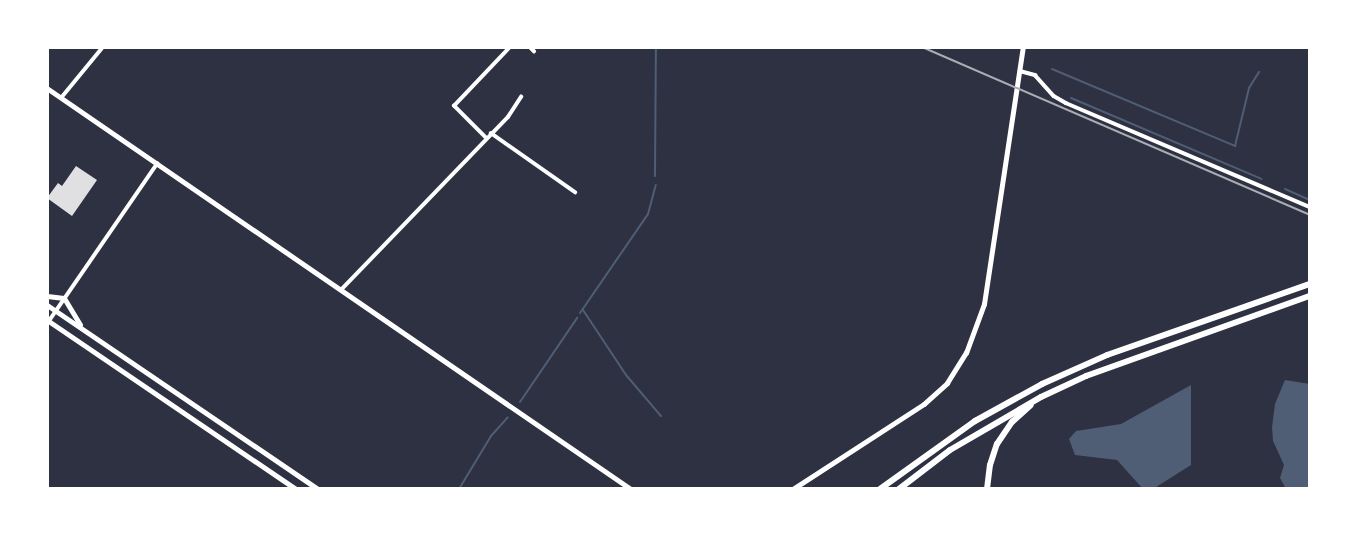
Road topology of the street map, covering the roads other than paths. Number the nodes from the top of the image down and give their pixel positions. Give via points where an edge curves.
1 (103, 47) edge
2 (510, 47) edge
3 (1023, 47) edge
4 (1020, 71) junction
5 (47, 89) edge
6 (521, 97) dead end
7 (61, 98) junction
8 (491, 133) junction
9 (486, 138) junction
10 (157, 164) junction
11 (575, 192) dead end
12 (1310, 207) edge
13 (1310, 284) edge
14 (341, 290) junction
15 (47, 296) edge
16 (1310, 296) edge
17 (64, 298) junction
18 (47, 305) edge
19 (56, 311) junction
20 (48, 320) edge
21 (81, 328) junction
22 (1041, 397) junction
23 (296, 489) edge
24 (318, 489) edge
25 (631, 489) edge
26 (793, 489) edge
27 (880, 489) edge
28 (898, 489) edge
29 (987, 489) edge

1 - 7 street
2 - 9 street via 454,106
3 - 4 street
4 - 12 street via 1035,75 1066,103
4 - 26 street via 984,304 961,363 924,404
5 - 7 street
6 - 8 street
7 - 10 street
8 - 9 street
8 - 11 street
9 - 14 street
10 - 14 street
10 - 17 street
13 - 27 highway via 1107,355 1042,384 975,421
14 - 25 street
15 - 17 main road
16 - 22 highway via 1086,376
17 - 19 street
17 - 21 main road
18 - 19 main road
19 - 20 street
19 - 21 main road
20 - 23 main road
21 - 24 main road
22 - 28 highway via 950,450
22 - 29 highway via 1002,436 990,465

